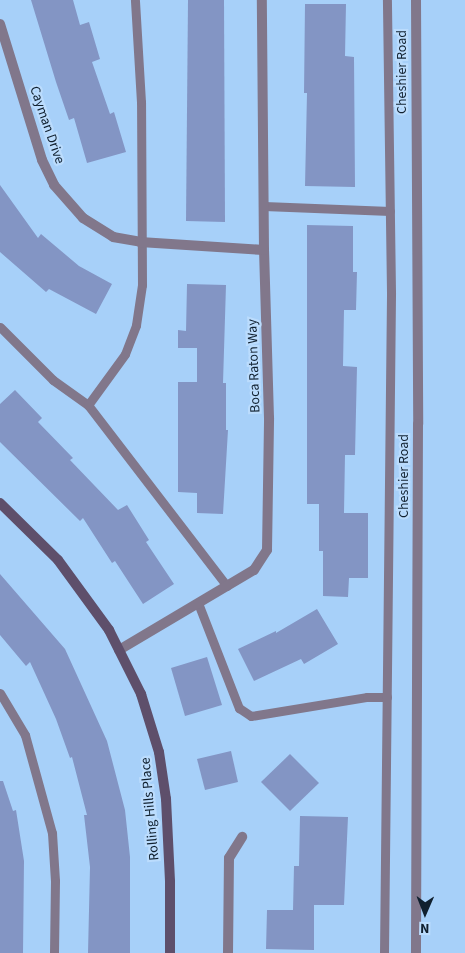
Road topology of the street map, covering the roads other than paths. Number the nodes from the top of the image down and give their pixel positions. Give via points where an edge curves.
1 (135, 0) edge
2 (262, 0) edge
3 (387, 0) edge
4 (416, 0) edge
5 (0, 24) edge
6 (264, 206) junction
7 (390, 211) junction
8 (140, 242) junction
9 (264, 250) junction
10 (0, 327) edge
11 (88, 405) junction
12 (0, 503) edge
13 (227, 586) junction
14 (198, 603) junction
15 (119, 650) junction
16 (0, 693) edge
17 (387, 697) junction
18 (242, 837) dead end
19 (54, 953) edge
20 (170, 953) edge
21 (228, 953) edge
22 (384, 953) edge
23 (416, 953) edge

1 - 8 lane via 141,102
2 - 6 street, Boca Raton Way
3 - 7 lane
4 - 23 street, Cheshier Road
5 - 8 street, Cayman Drive via 42,160 54,185 83,218 113,237
6 - 7 lane
6 - 9 street, Boca Raton Way
7 - 17 lane
8 - 9 street, Cayman Drive
8 - 11 lane via 142,285 136,325 125,354
9 - 13 street, Boca Raton Way via 269,418 267,550 254,570
10 - 11 lane via 54,380
11 - 13 lane
12 - 15 street, Rolling Hills Place via 58,560 109,630
13 - 14 street, Boca Raton Way
14 - 15 street, Boca Raton Way
14 - 17 lane via 239,708 252,716 367,697
15 - 20 street, Rolling Hills Place via 141,694 159,752 166,798
16 - 19 lane via 25,735 52,833
17 - 22 lane
18 - 21 street via 229,858

